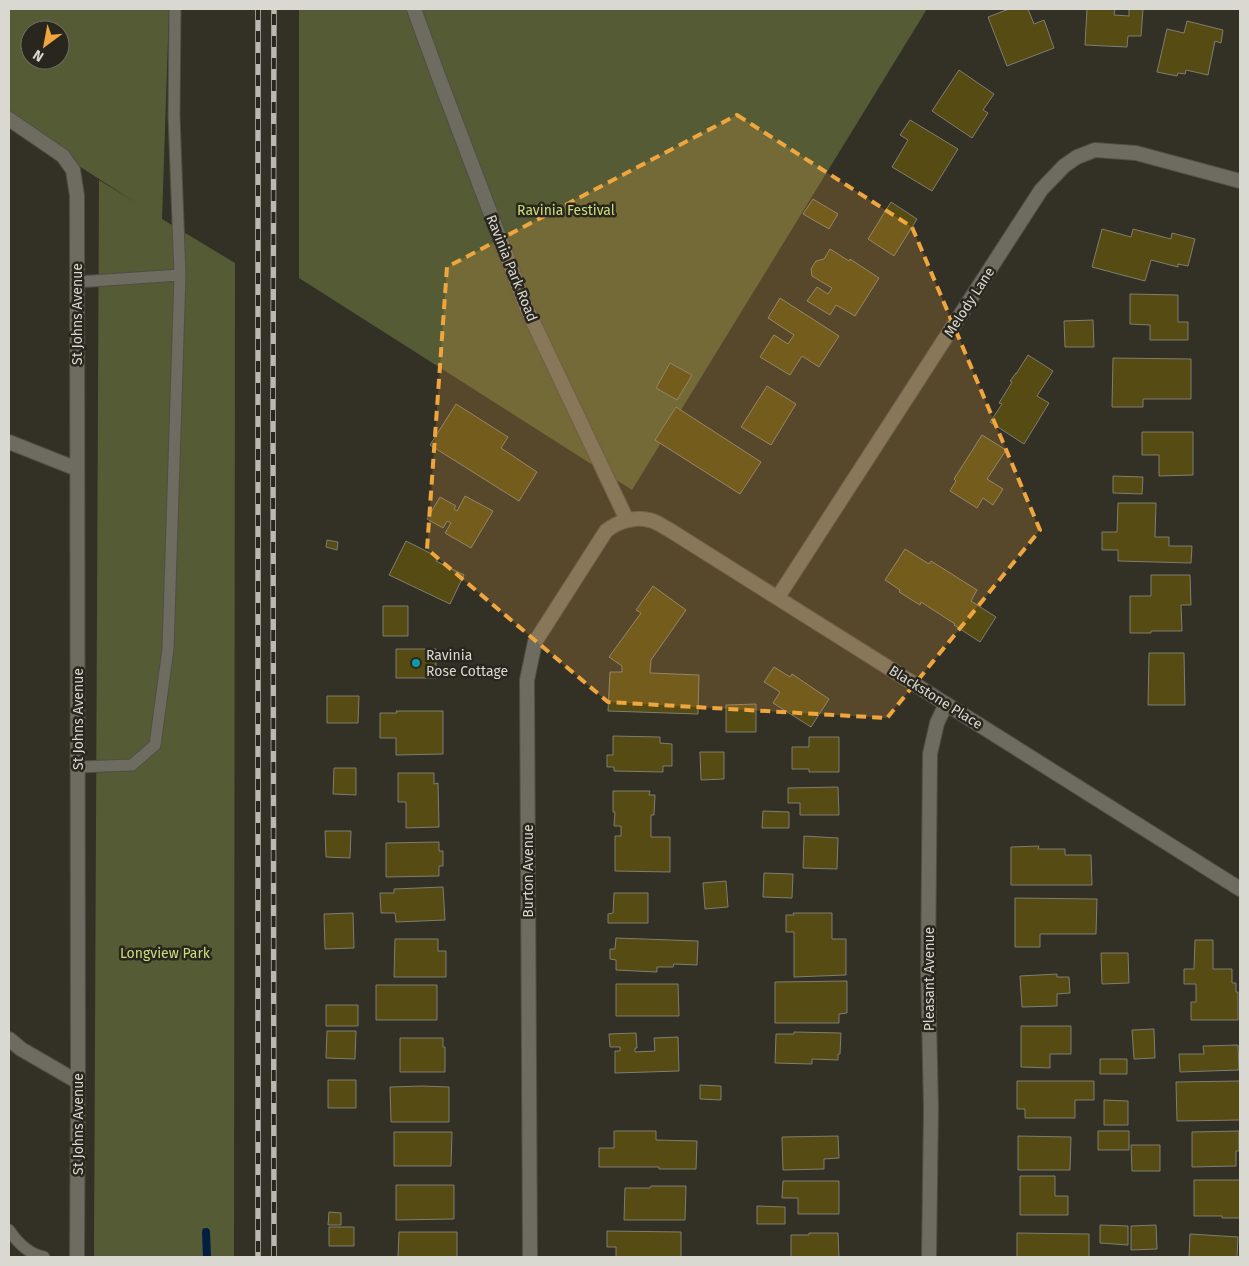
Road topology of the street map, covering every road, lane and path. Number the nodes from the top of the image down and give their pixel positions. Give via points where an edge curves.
1 (176, 9) edge
2 (414, 9) edge
3 (9, 119) edge
4 (1240, 181) edge
5 (180, 275) junction
6 (77, 282) junction
7 (9, 442) edge
8 (77, 469) junction
9 (627, 520) junction
10 (778, 597) junction
11 (946, 704) junction
12 (78, 766) junction
13 (1240, 889) edge
14 (9, 1039) edge
15 (78, 1082) junction
16 (9, 1230) edge
17 (44, 1257) edge
18 (77, 1257) edge
19 (530, 1257) edge
20 (929, 1257) edge

1 - 5 lane via 174,116
2 - 9 street, Ravinia Park Road via 526,307
3 - 6 street, St Johns Avenue via 63,156 74,170
4 - 10 street, Melody Lane via 1136,152 1095,150 1064,166 1041,190
5 - 6 lane
5 - 12 lane via 168,648 155,745 132,765
6 - 8 street, St Johns Avenue
7 - 8 street
8 - 12 street, St Johns Avenue
9 - 10 street, Blackstone Place via 648,519 668,528
9 - 19 street, Burton Avenue via 606,531 535,642 527,680
10 - 11 street, Blackstone Place
11 - 13 street, Blackstone Place
11 - 20 street, Pleasant Avenue via 930,754
12 - 15 street, St Johns Avenue
14 - 15 street
15 - 18 street, St Johns Avenue
16 - 17 lane via 26,1249

